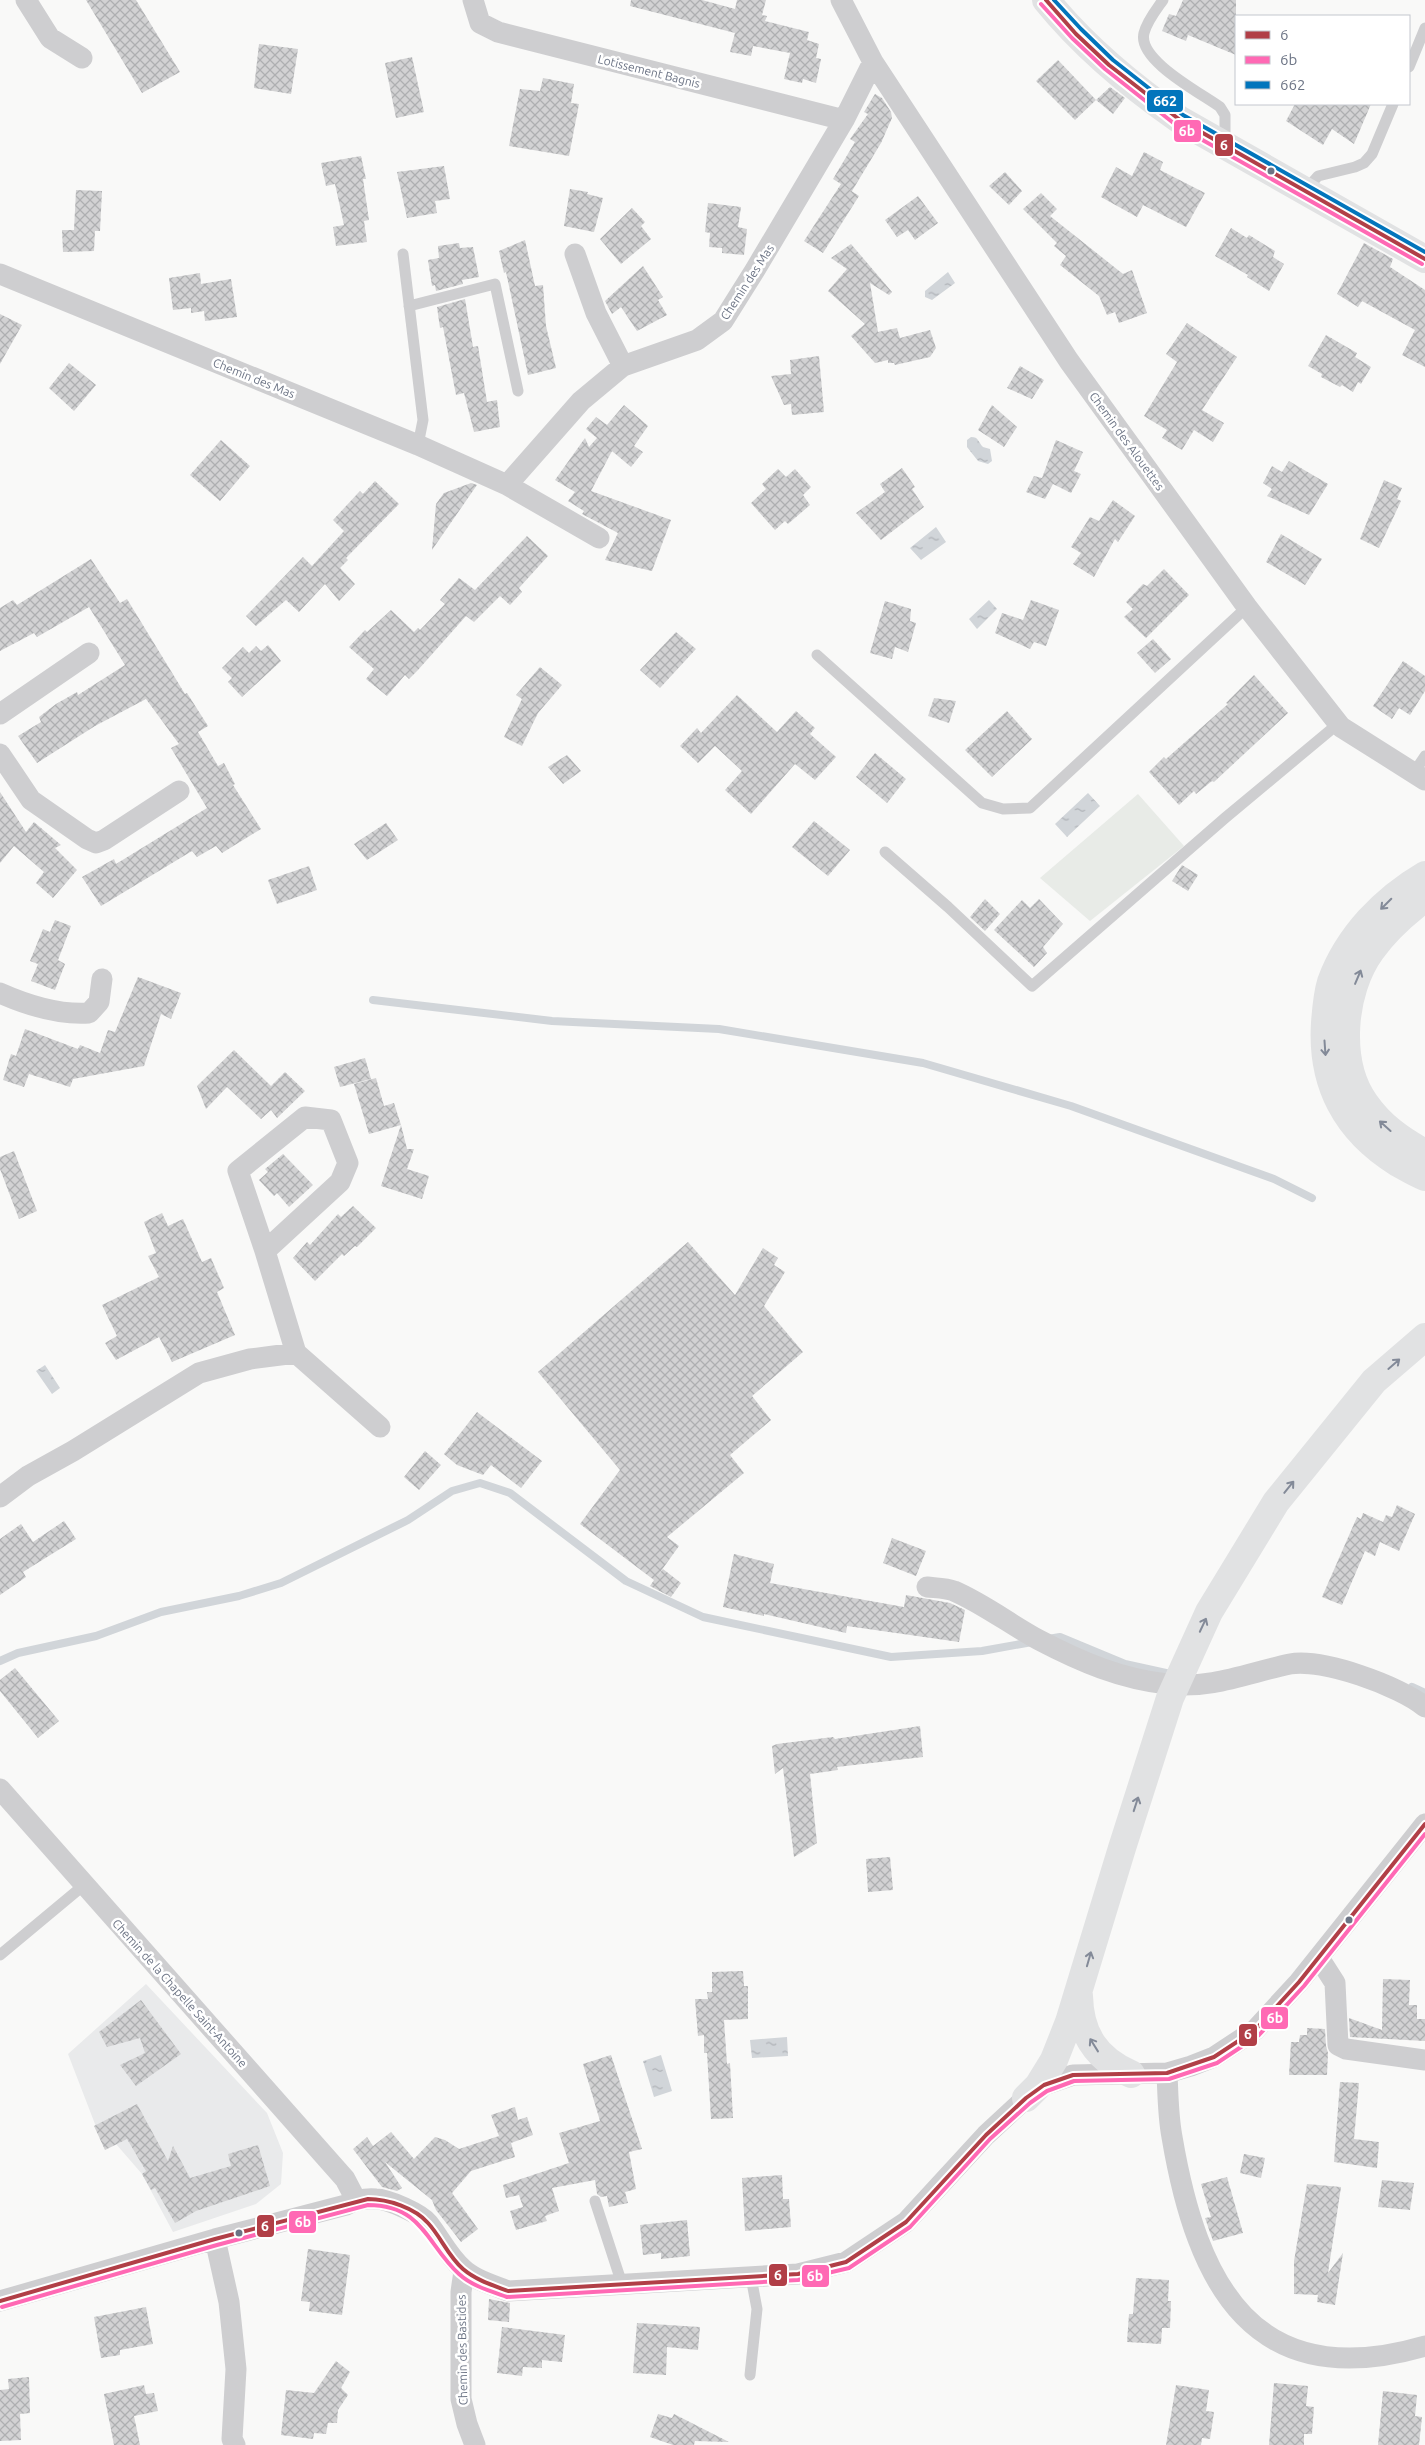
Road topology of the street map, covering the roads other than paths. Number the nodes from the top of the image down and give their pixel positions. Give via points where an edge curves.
1 (26, 0) edge
2 (473, 0) edge
3 (841, 0) edge
4 (1046, 0) edge
5 (1163, 0) edge
6 (1425, 28) edge
7 (82, 58) dead end
8 (873, 62) junction
9 (1410, 65) edge
10 (1393, 105) edge
11 (844, 120) junction
12 (1225, 145) junction
13 (1305, 191) junction
14 (404, 254) dead end
15 (575, 254) dead end
16 (1425, 259) edge
17 (0, 274) edge
18 (409, 306) junction
19 (623, 366) junction
20 (518, 391) dead end
21 (418, 445) junction
22 (507, 485) junction
23 (599, 538) dead end
24 (1247, 607) junction
25 (89, 653) dead end
26 (817, 655) dead end
27 (0, 714) edge
28 (1339, 723) junction
29 (0, 754) edge
30 (1425, 756) edge
31 (1419, 777) edge
32 (179, 791) dead end
33 (885, 852) dead end
34 (1425, 875) edge
35 (1425, 898) edge
36 (102, 979) dead end
37 (0, 992) edge
38 (1425, 1153) edge
39 (1425, 1176) edge
40 (265, 1251) junction
41 (1425, 1337) edge
42 (296, 1353) junction
43 (380, 1427) dead end
44 (0, 1497) edge
45 (927, 1587) dead end
46 (1425, 1707) edge
47 (0, 1789) edge
48 (8, 1810) edge
49 (1425, 1824) edge
50 (84, 1886) junction
51 (0, 1955) edge
52 (1319, 1958) junction
53 (1079, 1994) junction
54 (1425, 2060) edge
55 (1167, 2073) junction
56 (1131, 2074) junction
57 (1026, 2098) junction
58 (356, 2200) junction
59 (595, 2201) dead end
60 (215, 2239) junction
61 (464, 2271) junction
62 (751, 2277) junction
63 (622, 2284) junction
64 (0, 2301) edge
65 (1425, 2346) edge
66 (750, 2375) dead end
67 (235, 2445) edge
68 (475, 2445) edge

1 - 7 street via 50,38
2 - 11 street, Lotissement Bagnis via 480,23 498,32
3 - 8 street
4 - 12 main road via 1070,30 1146,96
5 - 12 lane via 1143,35 1145,47 1156,62 1220,108 1225,115
6 - 9 lane
8 - 11 street, Chemin des Mas
8 - 24 street, Chemin des Alouettes via 1070,361
10 - 13 lane via 1372,154 1364,163 1318,176
11 - 19 street, Chemin des Mas via 723,321 697,340
12 - 13 main road
13 - 16 main road
14 - 18 lane
15 - 19 street via 596,313
17 - 21 street, Chemin des Mas
18 - 20 lane via 496,284
18 - 21 lane via 423,420
19 - 22 street, Chemin des Mas via 581,401
21 - 22 street, Chemin des Mas
22 - 23 street, Chemin des Mas
24 - 26 lane via 1030,808 1003,809 982,803
24 - 28 street, Chemin des Alouettes
25 - 27 street
28 - 31 street, Chemin des Alouettes
28 - 33 lane via 1032,986
29 - 32 street via 31,800 96,843
30 - 31 lane
34 -> 39 main road via 1386,903 1362,928 1344,955 1331,982 1324,1037 1333,1091 1348,1118 1367,1140 1390,1158
38 -> 35 main road via 1402,1141 1363,1101 1351,1076 1346,1045 1349,1001 1370,952 1404,914
36 - 37 street via 99,1002 89,1013 41,1008
40 - 40 street via 238,1171 305,1116 330,1120 348,1163 340,1182
40 - 42 street
53 -> 41 main road via 1170,1698 1209,1612 1276,1502 1374,1381
42 - 43 street
42 - 44 street via 250,1359 199,1373 28,1476
45 - 46 street via 952,1590 1039,1640 1110,1674 1167,1684 1203,1685 1291,1664 1328,1667 1367,1677 1415,1699
47 - 48 street, Chemin de la Chapelle Saint-Antoine
48 - 50 street, Chemin de la Chapelle Saint-Antoine
49 - 52 street
50 - 51 lane
50 - 58 street, Chemin de la Chapelle Saint-Antoine via 345,2179
52 - 54 street via 1335,1983 1338,2045 1346,2049
52 - 55 street via 1255,2030 1214,2057
56 -> 53 main road via 1108,2062 1093,2045 1080,2013
53 - 57 main road via 1054,2060 1038,2086
55 - 56 street
55 - 65 street via 1171,2135 1182,2188 1201,2251 1232,2305 1259,2331 1296,2351 1337,2359 1376,2358
56 - 57 street via 1073,2075 1044,2085
57 - 62 street via 986,2135 906,2222 846,2262 798,2274
58 - 60 street
58 - 61 street via 378,2198 427,2221
59 - 63 lane
60 - 64 street
60 - 67 street via 229,2302 236,2369 232,2439
61 - 63 street via 508,2290
61 - 68 street, Chemin des Bastides via 461,2292 461,2399
62 - 63 street
62 - 66 lane via 757,2309

